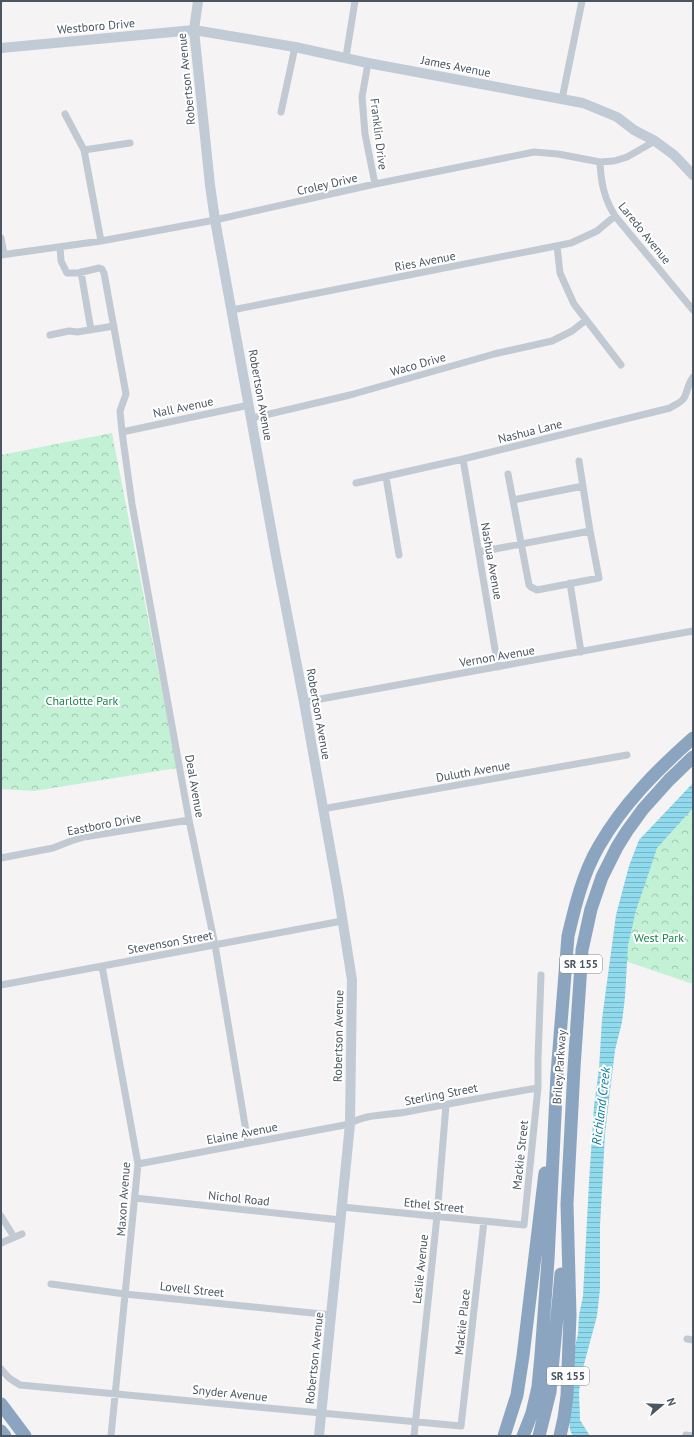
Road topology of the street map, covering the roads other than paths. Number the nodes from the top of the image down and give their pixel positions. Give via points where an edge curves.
1 (198, 1) edge
2 (355, 1) edge
3 (582, 1) edge
4 (194, 30) junction
5 (295, 47) junction
6 (1, 48) edge
7 (346, 57) junction
8 (368, 63) junction
9 (562, 99) junction
10 (281, 112) dead end
11 (65, 114) dead end
12 (655, 141) junction
13 (130, 143) dead end
14 (84, 150) junction
15 (600, 162) junction
16 (693, 175) edge
17 (374, 184) junction
18 (615, 216) junction
19 (215, 220) junction
20 (1, 238) edge
21 (101, 241) junction
22 (60, 246) junction
23 (557, 246) junction
24 (3, 254) edge
25 (80, 272) junction
26 (232, 310) junction
27 (693, 310) edge
28 (586, 320) junction
29 (114, 326) junction
30 (91, 330) junction
31 (50, 335) dead end
32 (621, 364) dead end
33 (693, 377) edge
34 (249, 405) junction
35 (252, 418) junction
36 (122, 432) junction
37 (463, 459) junction
38 (579, 462) dead end
39 (508, 474) dead end
40 (386, 476) junction
41 (356, 483) dead end
42 (583, 486) junction
43 (514, 500) junction
44 (590, 531) junction
45 (522, 544) junction
46 (479, 552) junction
47 (399, 555) dead end
48 (570, 584) junction
49 (693, 631) edge
50 (581, 652) junction
51 (498, 667) junction
52 (304, 702) junction
53 (693, 738) edge
54 (627, 755) dead end
55 (693, 757) edge
56 (322, 809) junction
57 (190, 820) junction
58 (1, 858) edge
59 (342, 921) junction
60 (214, 945) junction
61 (102, 966) junction
62 (541, 975) dead end
63 (1, 985) edge
64 (558, 1074) junction
65 (538, 1088) junction
66 (446, 1105) junction
67 (350, 1124) junction
68 (248, 1143) junction
69 (138, 1164) junction
70 (135, 1198) junction
71 (567, 1204) junction
72 (342, 1207) junction
73 (1, 1216) edge
74 (437, 1216) junction
75 (342, 1220) junction
76 (484, 1221) junction
77 (524, 1225) joint
78 (22, 1234) dead end
79 (14, 1237) junction
80 (1, 1243) edge
81 (50, 1284) dead end
82 (125, 1294) junction
83 (332, 1315) junction
84 (1, 1369) edge
85 (115, 1393) junction
86 (1, 1404) edge
87 (321, 1413) junction
88 (416, 1421) junction
89 (461, 1426) joint
90 (1, 1431) edge
91 (5, 1436) edge
92 (25, 1436) edge
93 (111, 1436) edge
94 (319, 1436) edge
95 (414, 1436) edge
96 (504, 1436) edge
97 (523, 1436) edge
98 (539, 1436) edge
99 (560, 1436) edge

1 - 4 street, Robertson Avenue
2 - 7 street
3 - 9 street
4 - 5 street, James Avenue
4 - 6 street, Westboro Drive
4 - 19 street, Robertson Avenue
5 - 7 street, James Avenue
5 - 10 street
7 - 8 street, James Avenue
8 - 9 street, James Avenue
8 - 17 street, Franklin Drive via 362,97 365,134
9 - 12 street, James Avenue via 583,103 616,117
11 - 14 street
12 - 15 street, Croley Drive via 627,157
12 - 16 street, James Avenue via 674,154
13 - 14 street
14 - 21 street
15 - 17 street, Croley Drive via 534,152
15 - 18 street, Laredo Avenue via 601,182 608,205
17 - 19 street, Croley Drive
18 - 23 street, Ries Avenue via 597,231 582,239
18 - 27 street, Laredo Avenue
19 - 21 street, Croley Drive
19 - 26 street, Robertson Avenue
20 - 24 street
21 - 22 street, Croley Drive
22 - 24 street, Croley Drive
22 - 25 street via 61,261 67,273
23 - 26 street, Ries Avenue
23 - 28 street via 560,273 574,304
25 - 29 street, Deal Avenue via 94,268 102,269
25 - 30 street
26 - 34 street, Robertson Avenue
28 - 32 street
28 - 35 street, Waco Drive via 572,331 552,341 494,354 350,395
29 - 30 street
29 - 36 street, Deal Avenue via 126,394 120,411
30 - 31 street via 69,330
33 - 37 street, Nashua Lane via 688,383 684,398 670,408
34 - 35 street, Robertson Avenue
34 - 36 street, Nall Avenue
35 - 52 street, Robertson Avenue
36 - 57 street, Deal Avenue via 132,504
37 - 40 street, Nashua Lane
37 - 46 street, Nashua Avenue
38 - 42 street
39 - 43 street
40 - 41 street, Nashua Lane
40 - 47 street
42 - 43 street
42 - 44 street
43 - 45 street
44 - 45 street
44 - 48 street via 599,578
45 - 46 street
45 - 48 street via 530,587 537,590
46 - 51 street, Nashua Avenue
48 - 50 street
49 - 50 street, Vernon Avenue
50 - 51 street, Vernon Avenue
51 - 52 street, Vernon Avenue
52 - 56 street, Robertson Avenue
53 - 64 highway, Briley Parkway / SR 155 via 636,792 598,847 585,877 568,936
54 - 56 street, Duluth Avenue
55 - 71 highway, Briley Parkway / SR 155 via 643,809 627,831 602,877 592,909 582,950
56 - 59 street, Robertson Avenue
57 - 58 street, Eastboro Drive via 84,837 53,848
57 - 60 street, Deal Avenue
59 - 60 street, Stevenson Street
59 - 67 street, Robertson Avenue via 352,980
60 - 61 street, Stevenson Street
60 - 68 street, Deal Avenue
61 - 63 street, Stevenson Street
61 - 69 street, Maxon Avenue
62 - 65 street, Mackie Street
64 - 96 highway via 523,1356 517,1395
64 - 97 highway, Briley Parkway / SR 155 via 538,1387
65 - 66 street, Sterling Street
65 - 77 street, Mackie Street
66 - 67 street, Sterling Street via 359,1119
66 - 74 street, Leslie Avenue
67 - 68 street, Elaine Avenue
67 - 72 street, Robertson Avenue
68 - 69 street, Elaine Avenue
69 - 70 street, Maxon Avenue
70 - 75 street, Nichol Road
70 - 82 street, Maxon Avenue
71 - 98 highway via 550,1392
71 - 99 highway, Briley Parkway / SR 155 via 570,1315 567,1396
72 - 74 street, Ethel Street
72 - 75 street, Robertson Avenue
73 - 79 street
74 - 76 street, Ethel Street
74 - 88 street, Leslie Avenue
75 - 83 street, Robertson Avenue
76 - 77 street, Ethel Street
76 - 89 street, Mackie Place
78 - 79 street
79 - 80 street
81 - 82 street, Lovell Street
82 - 83 street, Lovell Street
82 - 85 street, Maxon Avenue
83 - 87 street, Robertson Avenue
84 - 85 street, Snyder Avenue via 20,1385
85 - 87 street, Snyder Avenue
85 - 93 street, Maxon Avenue
86 - 92 highway
87 - 88 street, Snyder Avenue
87 - 94 street, Robertson Avenue
88 - 89 street, Snyder Avenue
88 - 95 street, Leslie Avenue
90 - 91 highway

